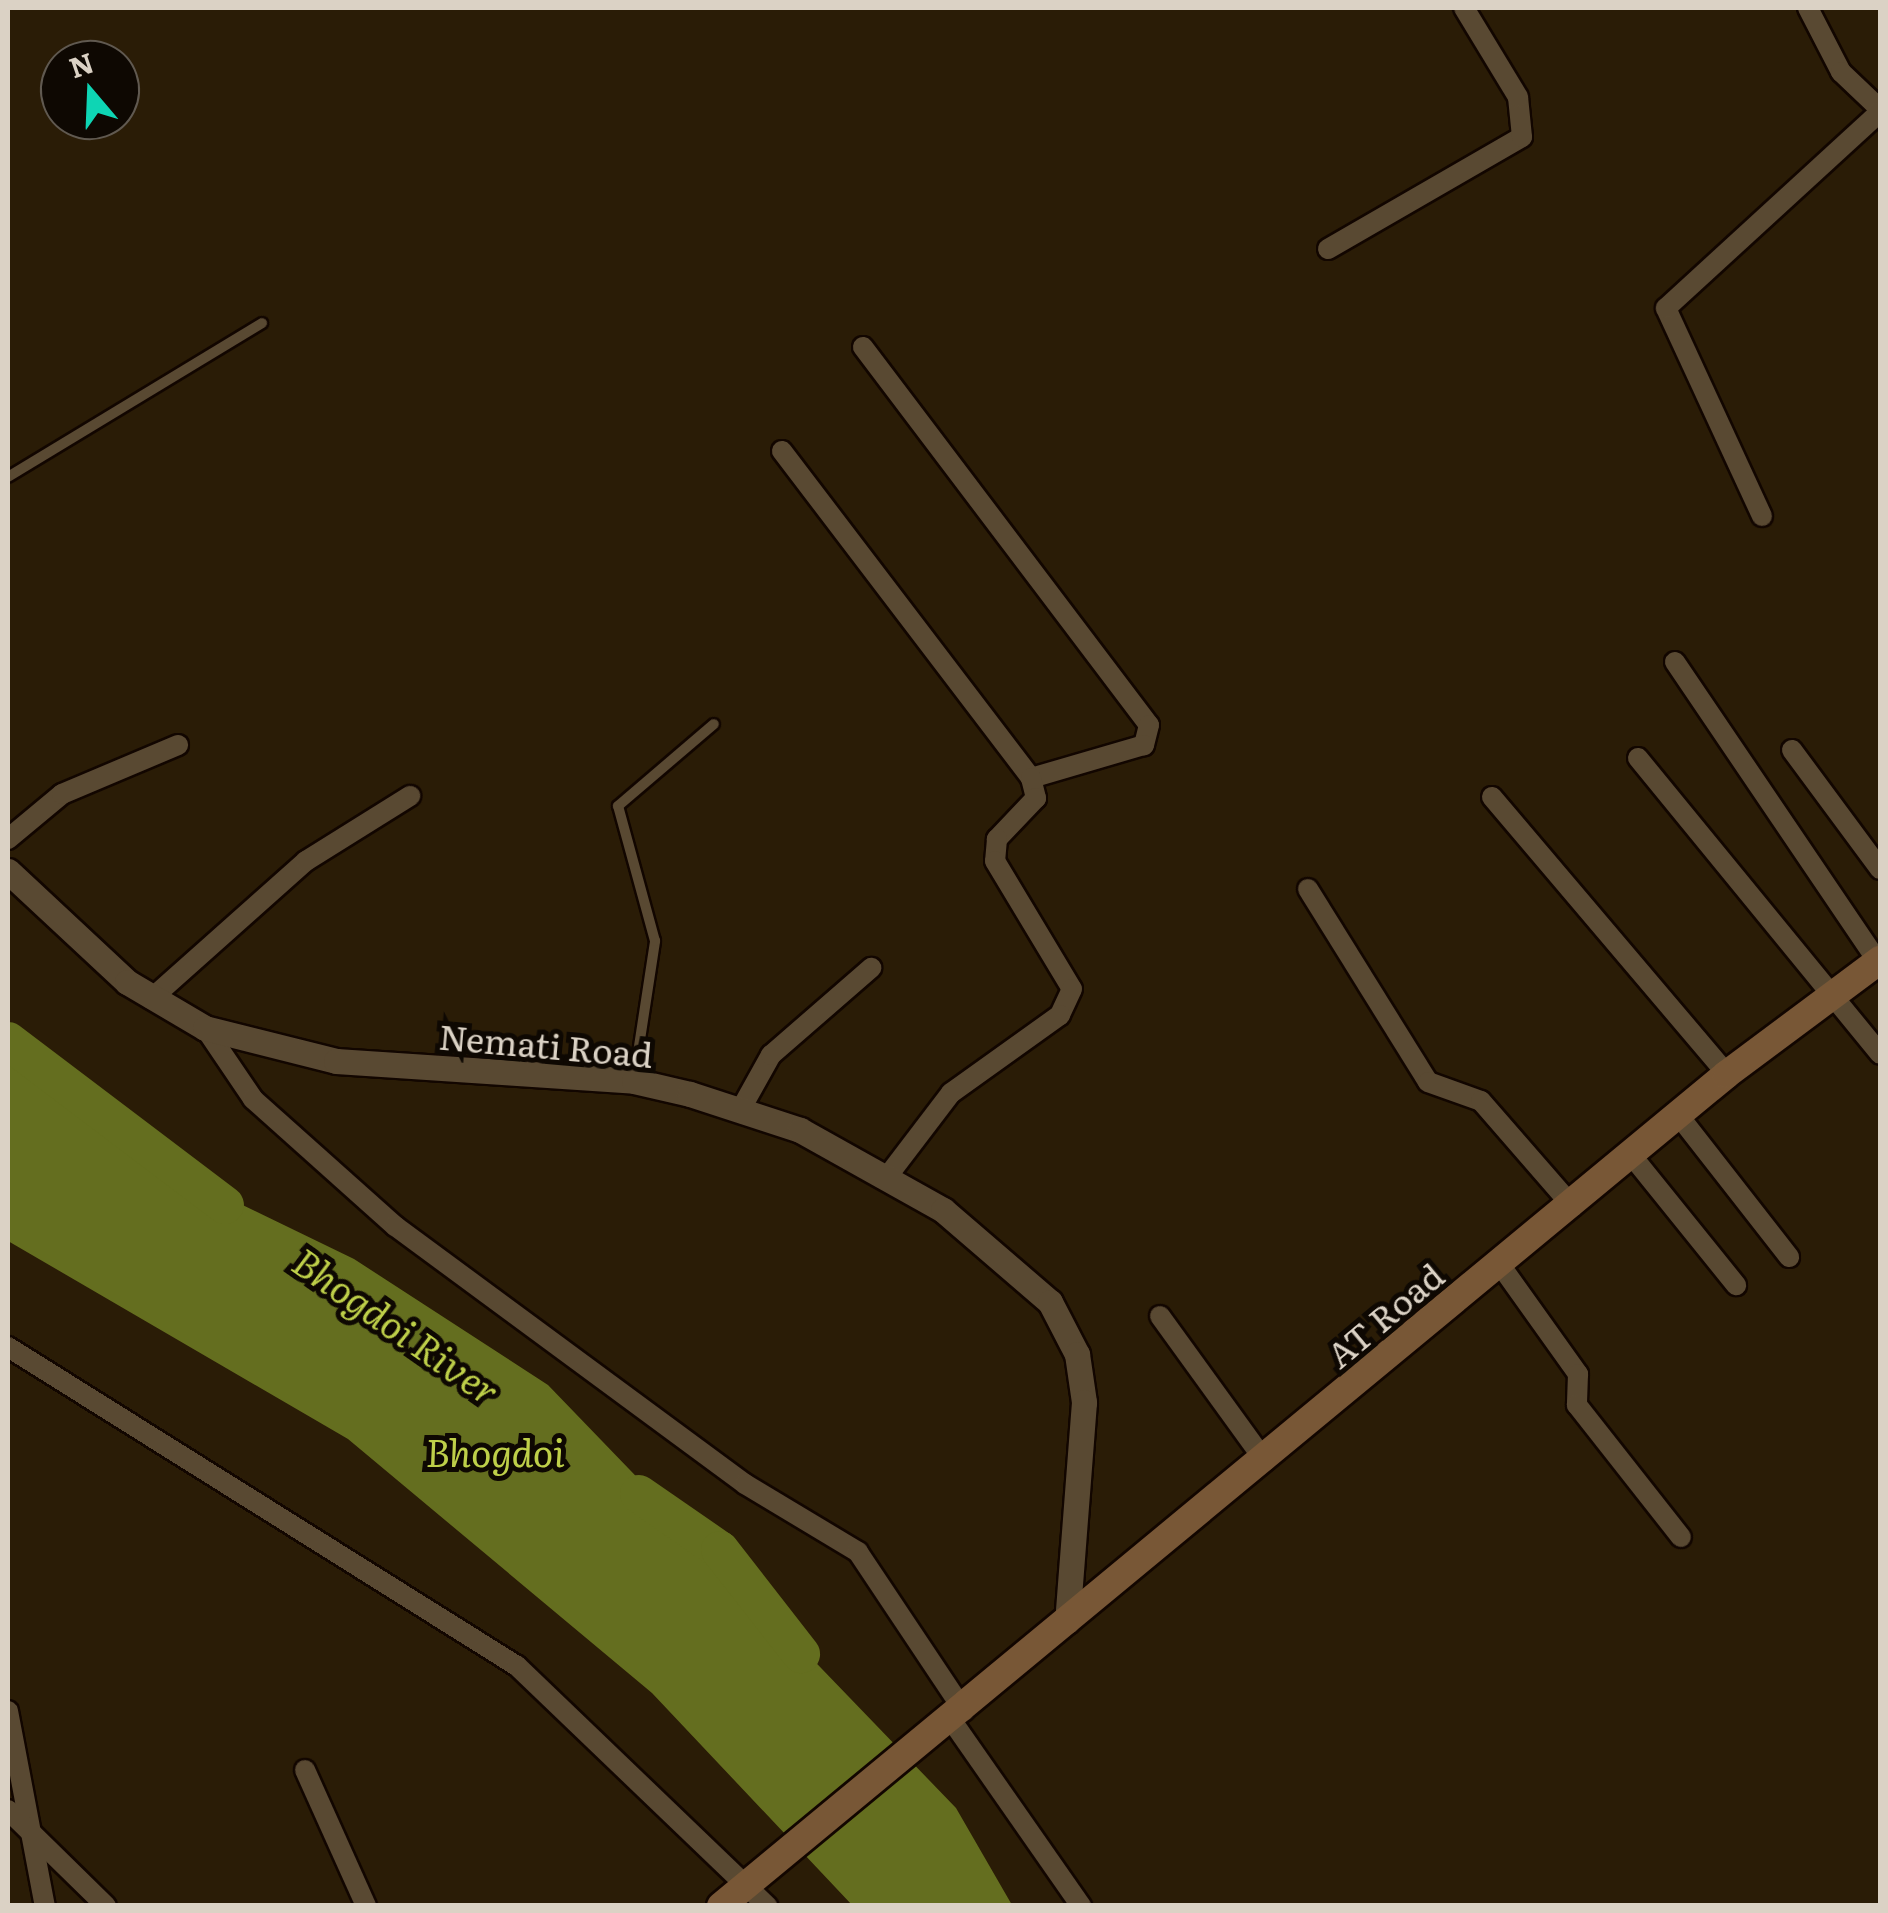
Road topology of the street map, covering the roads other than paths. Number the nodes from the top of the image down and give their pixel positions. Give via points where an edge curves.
1 (1464, 8) edge
2 (1808, 8) edge
3 (1880, 110) edge
4 (1328, 249) dead end
5 (262, 323) dead end
6 (863, 347) dead end
7 (782, 450) dead end
8 (8, 476) edge
9 (1762, 516) dead end
10 (1674, 662) dead end
11 (714, 724) dead end
12 (178, 745) dead end
13 (1792, 750) dead end
14 (1638, 758) dead end
15 (1031, 778) junction
16 (410, 796) dead end
17 (1492, 798) dead end
18 (8, 839) edge
19 (1880, 870) edge
20 (8, 871) edge
21 (1308, 889) dead end
22 (1879, 961) edge
23 (872, 968) dead end
24 (1828, 996) junction
25 (151, 998) junction
26 (205, 1028) junction
27 (1880, 1054) edge
28 (1727, 1074) junction
29 (634, 1081) junction
30 (742, 1107) junction
31 (1679, 1116) junction
32 (1632, 1156) junction
33 (890, 1173) junction
34 (1573, 1207) junction
35 (1789, 1257) dead end
36 (1500, 1266) junction
37 (1736, 1285) dead end
38 (1160, 1316) dead end
39 (8, 1348) edge
40 (1265, 1461) junction
41 (1681, 1537) dead end
42 (1068, 1621) junction
43 (8, 1711) edge
44 (952, 1721) junction
45 (304, 1770) dead end
46 (8, 1810) edge
47 (32, 1834) junction
48 (762, 1886) edge
49 (44, 1906) edge
50 (106, 1906) edge
51 (366, 1906) edge
52 (721, 1906) edge
53 (1081, 1906) edge

1 - 4 street via 1518,97 1522,136
2 - 3 street via 1841,72
3 - 9 street via 1666,308
5 - 8 lane
6 - 15 street via 1149,726 1144,745
7 - 15 street
10 - 22 street
11 - 29 lane via 618,806 655,940
12 - 18 street via 62,794
13 - 19 street
14 - 24 street
15 - 33 street via 1036,798 997,839 995,861 1072,999 951,1093
16 - 25 street via 296,870
17 - 28 street
20 - 25 street, Nemati Road
21 - 34 street via 1428,1082 1480,1101
22 - 24 main road, AT Road
23 - 30 street via 771,1055
24 - 27 street
24 - 28 main road, AT Road
25 - 26 street, Nemati Road
26 - 29 street, Nemati Road via 336,1061
26 - 44 street via 253,1100 395,1226 745,1484 858,1552
28 - 31 main road, AT Road
29 - 30 street, Nemati Road
30 - 33 street, Nemati Road
31 - 32 main road, AT Road
31 - 35 street
32 - 34 main road, AT Road
32 - 37 street
33 - 42 street, Nemati Road via 1017,1268 1050,1302 1077,1354 1084,1402
34 - 36 main road, AT Road
36 - 40 main road, AT Road
36 - 41 street via 1578,1374 1577,1405
38 - 40 street
39 - 48 street via 518,1666
40 - 42 main road, AT Road
42 - 44 main road, AT Road
43 - 47 street
44 - 48 main road, AT Road
44 - 53 street
45 - 51 street
46 - 47 street
47 - 49 street
47 - 50 street
48 - 52 main road

